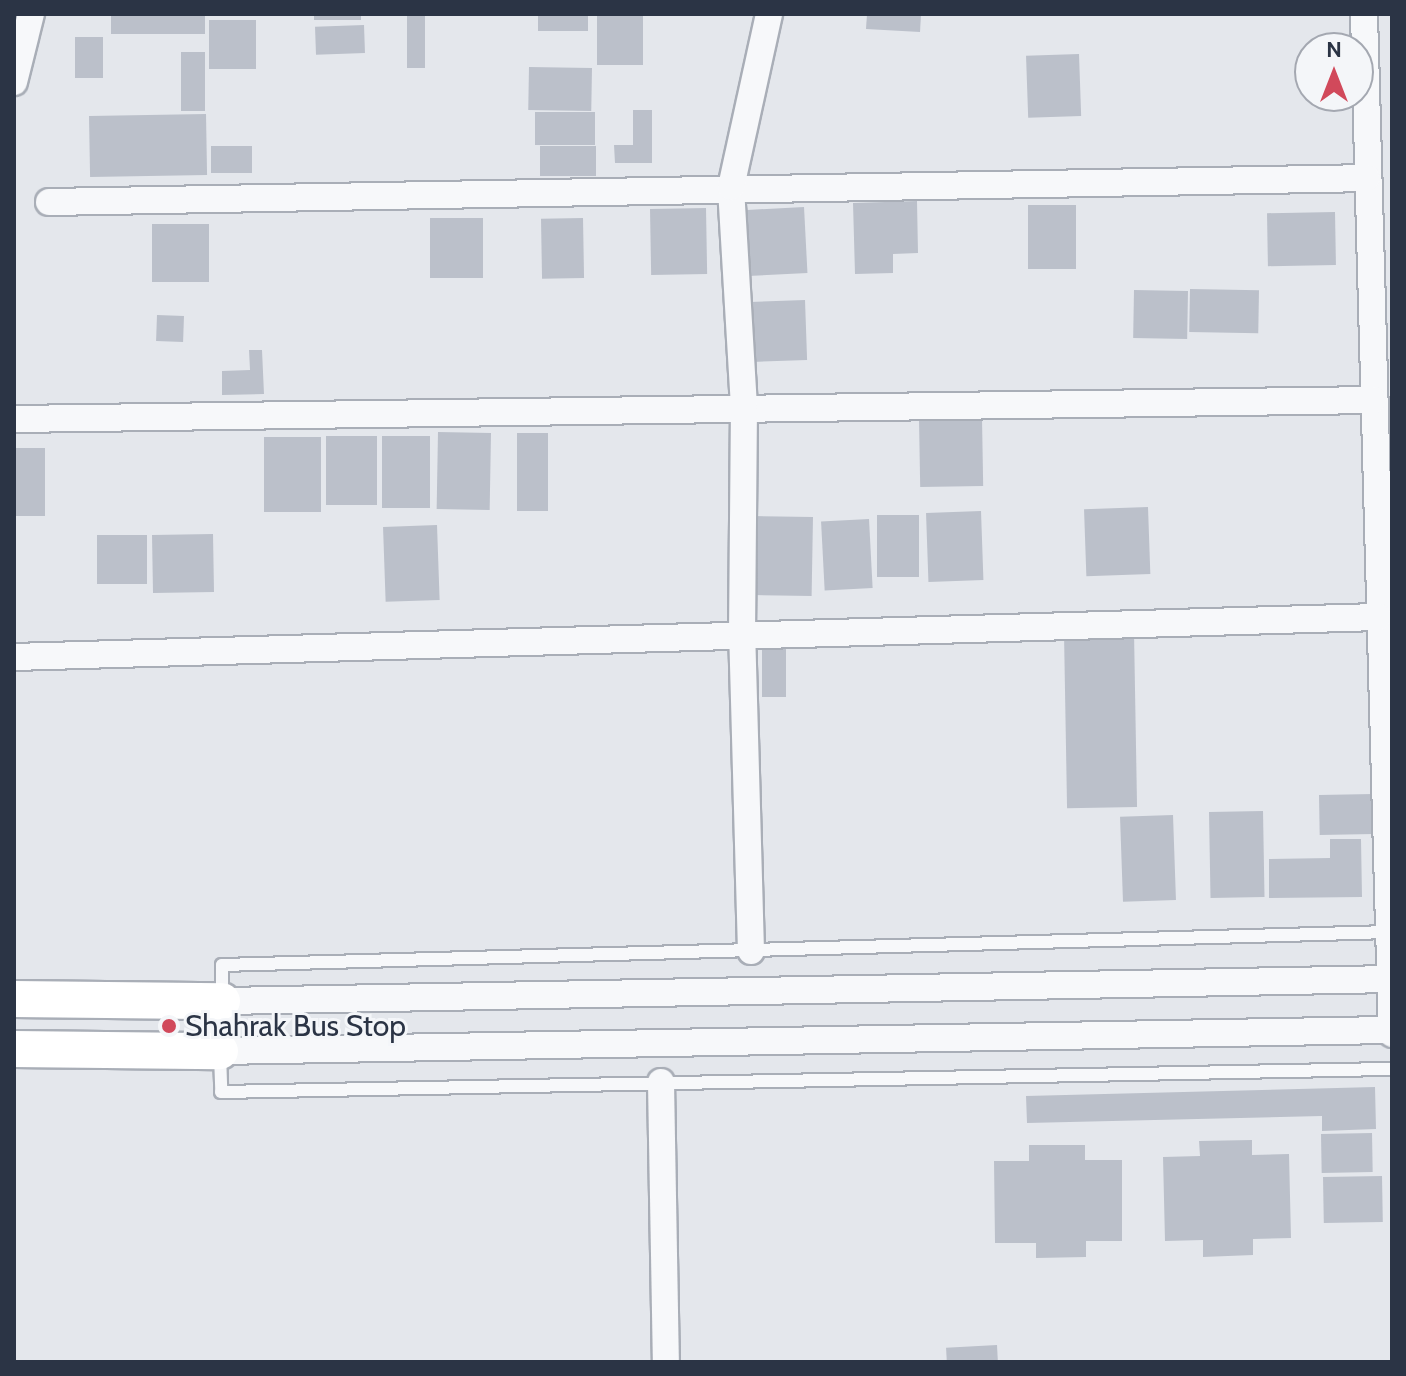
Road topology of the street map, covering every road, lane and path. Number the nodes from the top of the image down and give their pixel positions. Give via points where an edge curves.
1 (31, 14) edge
2 (769, 14) edge
3 (1364, 14) edge
4 (14, 82) edge
5 (1367, 178) junction
6 (731, 187) junction
7 (49, 202) dead end
8 (1373, 400) junction
9 (744, 407) junction
10 (14, 419) edge
11 (1378, 617) junction
12 (742, 635) junction
13 (14, 657) edge
14 (1389, 932) edge
15 (751, 951) junction
16 (1391, 979) edge
17 (14, 999) edge
18 (222, 1001) junction
19 (1392, 1031) edge
20 (14, 1049) edge
21 (220, 1051) junction
22 (1392, 1069) edge
23 (661, 1082) junction
24 (666, 1362) edge

1 - 4 street
2 - 6 street
3 - 5 street
5 - 6 street
5 - 8 street
6 - 7 street
6 - 9 street
8 - 9 street
8 - 11 street
9 - 10 street
9 - 12 street
11 - 12 street
11 - 14 street
12 - 13 street
12 - 15 street
14 - 15 lane
14 - 16 street
15 - 18 lane via 222,965
16 - 18 street
16 - 19 street
17 - 18 main road
18 - 21 street
19 - 21 street
20 - 21 main road
21 - 23 lane via 221,1092
22 - 23 lane
23 - 24 street

